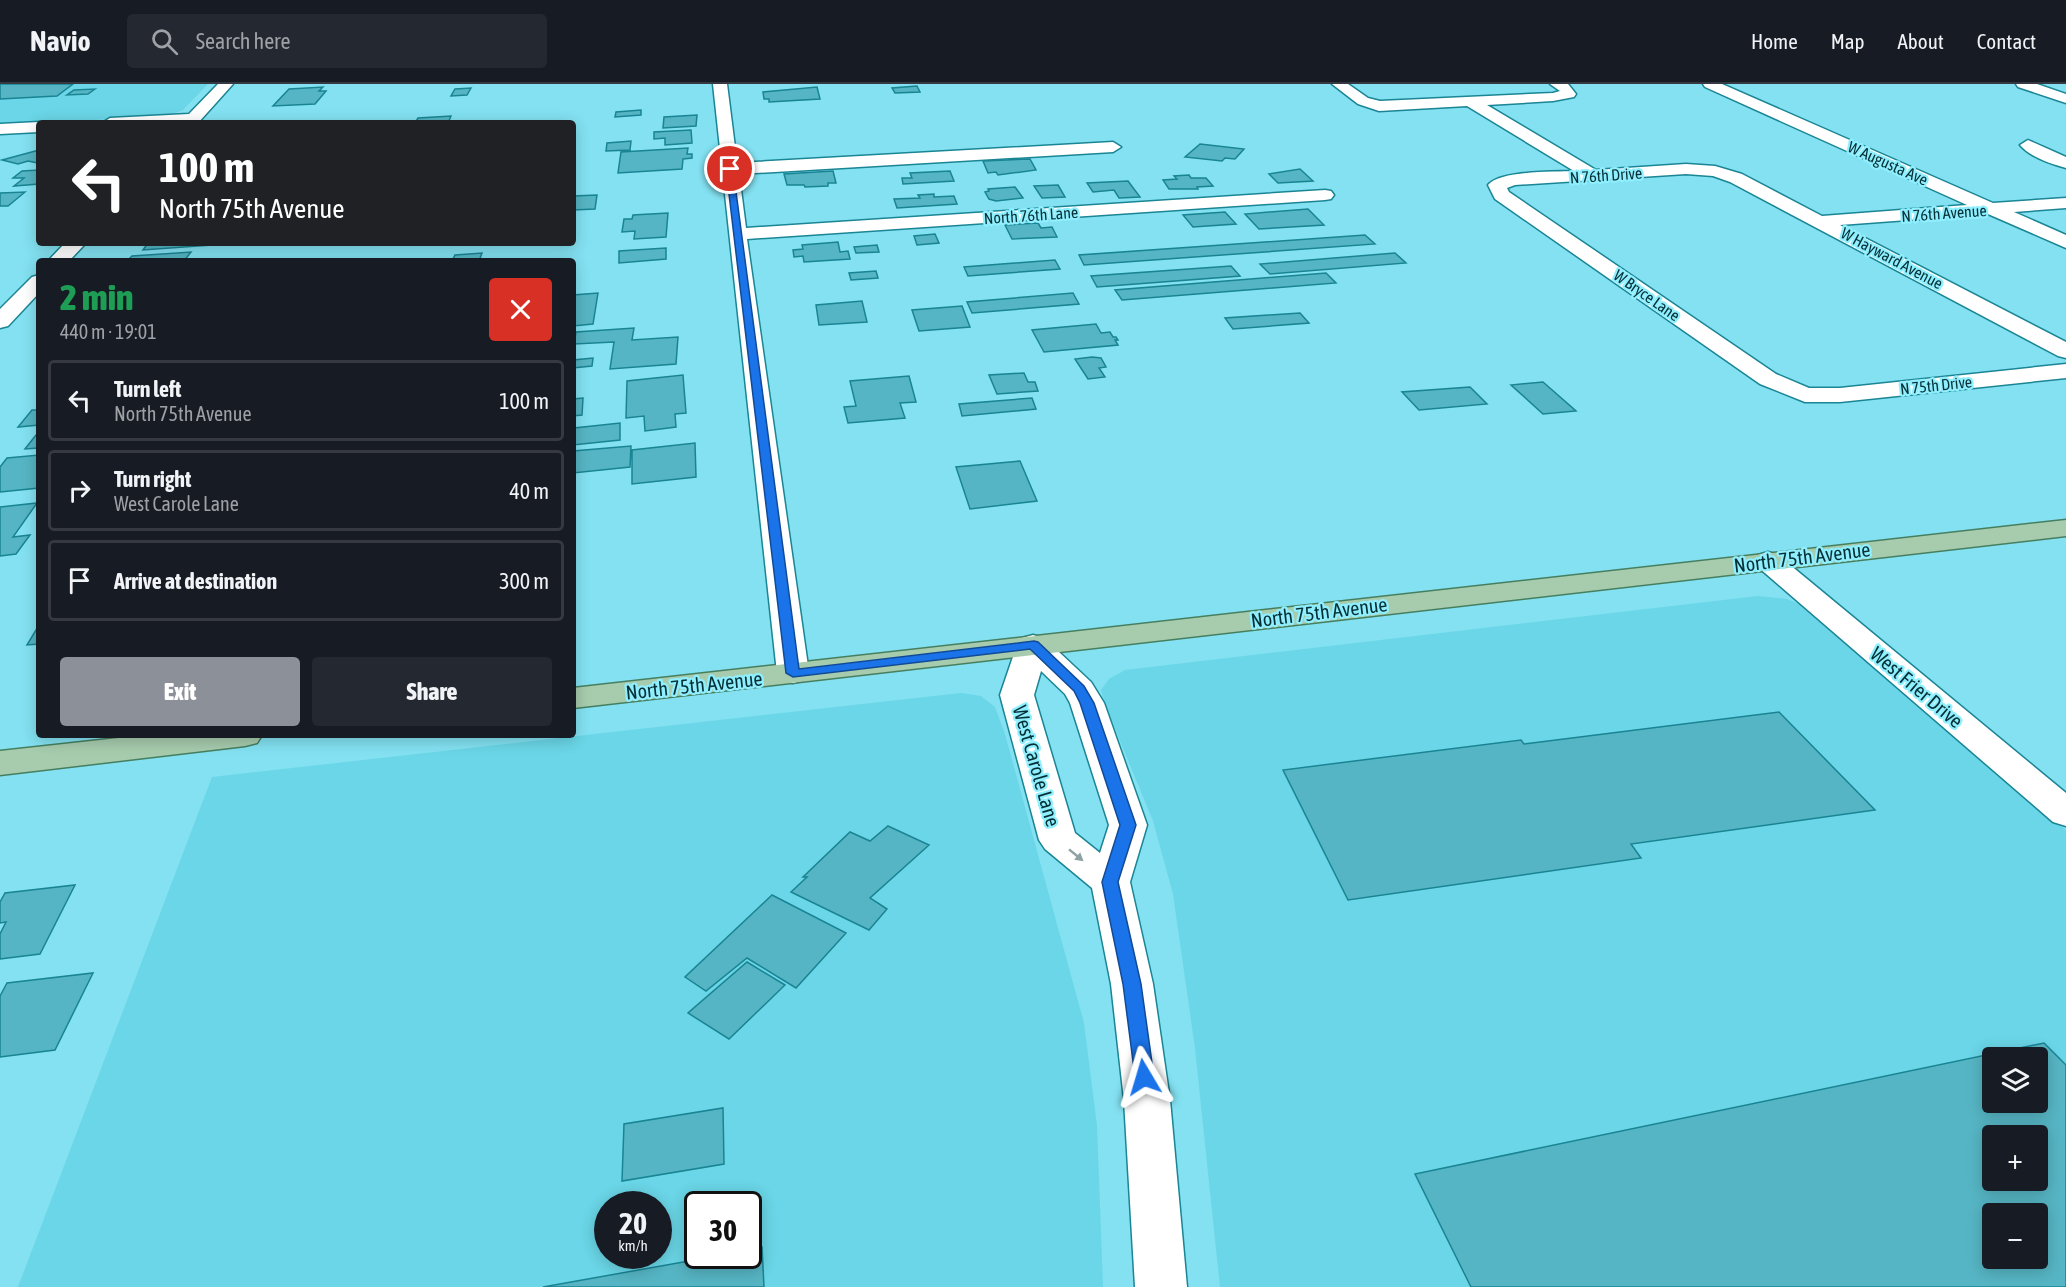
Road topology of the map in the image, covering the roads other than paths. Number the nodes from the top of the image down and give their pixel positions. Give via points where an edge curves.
1 (226, 84) edge
2 (720, 84) edge
3 (1339, 84) edge
4 (1710, 84) edge
5 (2023, 84) edge
6 (1563, 89) edge
7 (2066, 99) edge
8 (1471, 102) junction
9 (192, 120) edge
10 (36, 127) edge
11 (0, 129) edge
12 (2050, 141) dead end
13 (1113, 147) dead end
14 (2066, 163) edge
15 (730, 169) junction
16 (1715, 171) joint
17 (1595, 176) junction
18 (1497, 185) joint
19 (1325, 195) dead end
20 (2066, 203) edge
21 (1992, 210) junction
22 (1822, 221) junction
23 (737, 234) junction
24 (2066, 242) edge
25 (72, 246) edge
26 (61, 258) edge
27 (36, 284) edge
28 (0, 321) edge
29 (2066, 351) edge
30 (2066, 371) edge
31 (1805, 395) joint
32 (2066, 528) edge
33 (1768, 561) junction
34 (1034, 645) junction
35 (793, 673) junction
36 (576, 698) edge
37 (218, 738) edge
38 (0, 762) edge
39 (2066, 813) edge
40 (1110, 882) junction
41 (1161, 1287) edge

1 - 9 street
2 - 15 street
3 - 8 street via 1379,106
4 - 21 street, W Augusta Ave
5 - 7 street
6 - 8 street via 1553,97
8 - 17 street
10 - 11 street
12 - 14 street via 2028,145
13 - 15 street
15 - 23 street
16 - 17 street, N 76th Drive via 1686,169
16 - 22 street, W Hayward Avenue
17 - 18 street, N 76th Drive via 1513,180
18 - 31 street, W Bryce Lane via 1501,195 1768,379
19 - 23 street, North 76th Lane
20 - 21 street, N 76th Avenue
21 - 22 street, N 76th Avenue
21 - 24 street, W Augusta Ave
22 - 29 street, W Hayward Avenue
23 - 35 street
25 - 26 street
27 - 28 street
30 - 31 street, N 75th Drive via 1840,395
32 - 33 main road, North 75th Avenue
33 - 34 main road, North 75th Avenue
33 - 39 street, West Frier Drive
34 - 35 main road, North 75th Avenue
34 - 40 street via 1079,688 1087,703 1128,825
34 -> 40 street, West Carole Lane via 1017,695 1058,840
35 - 36 main road, North 75th Avenue
37 - 38 main road
40 - 41 street via 1132,984 1147,1100

